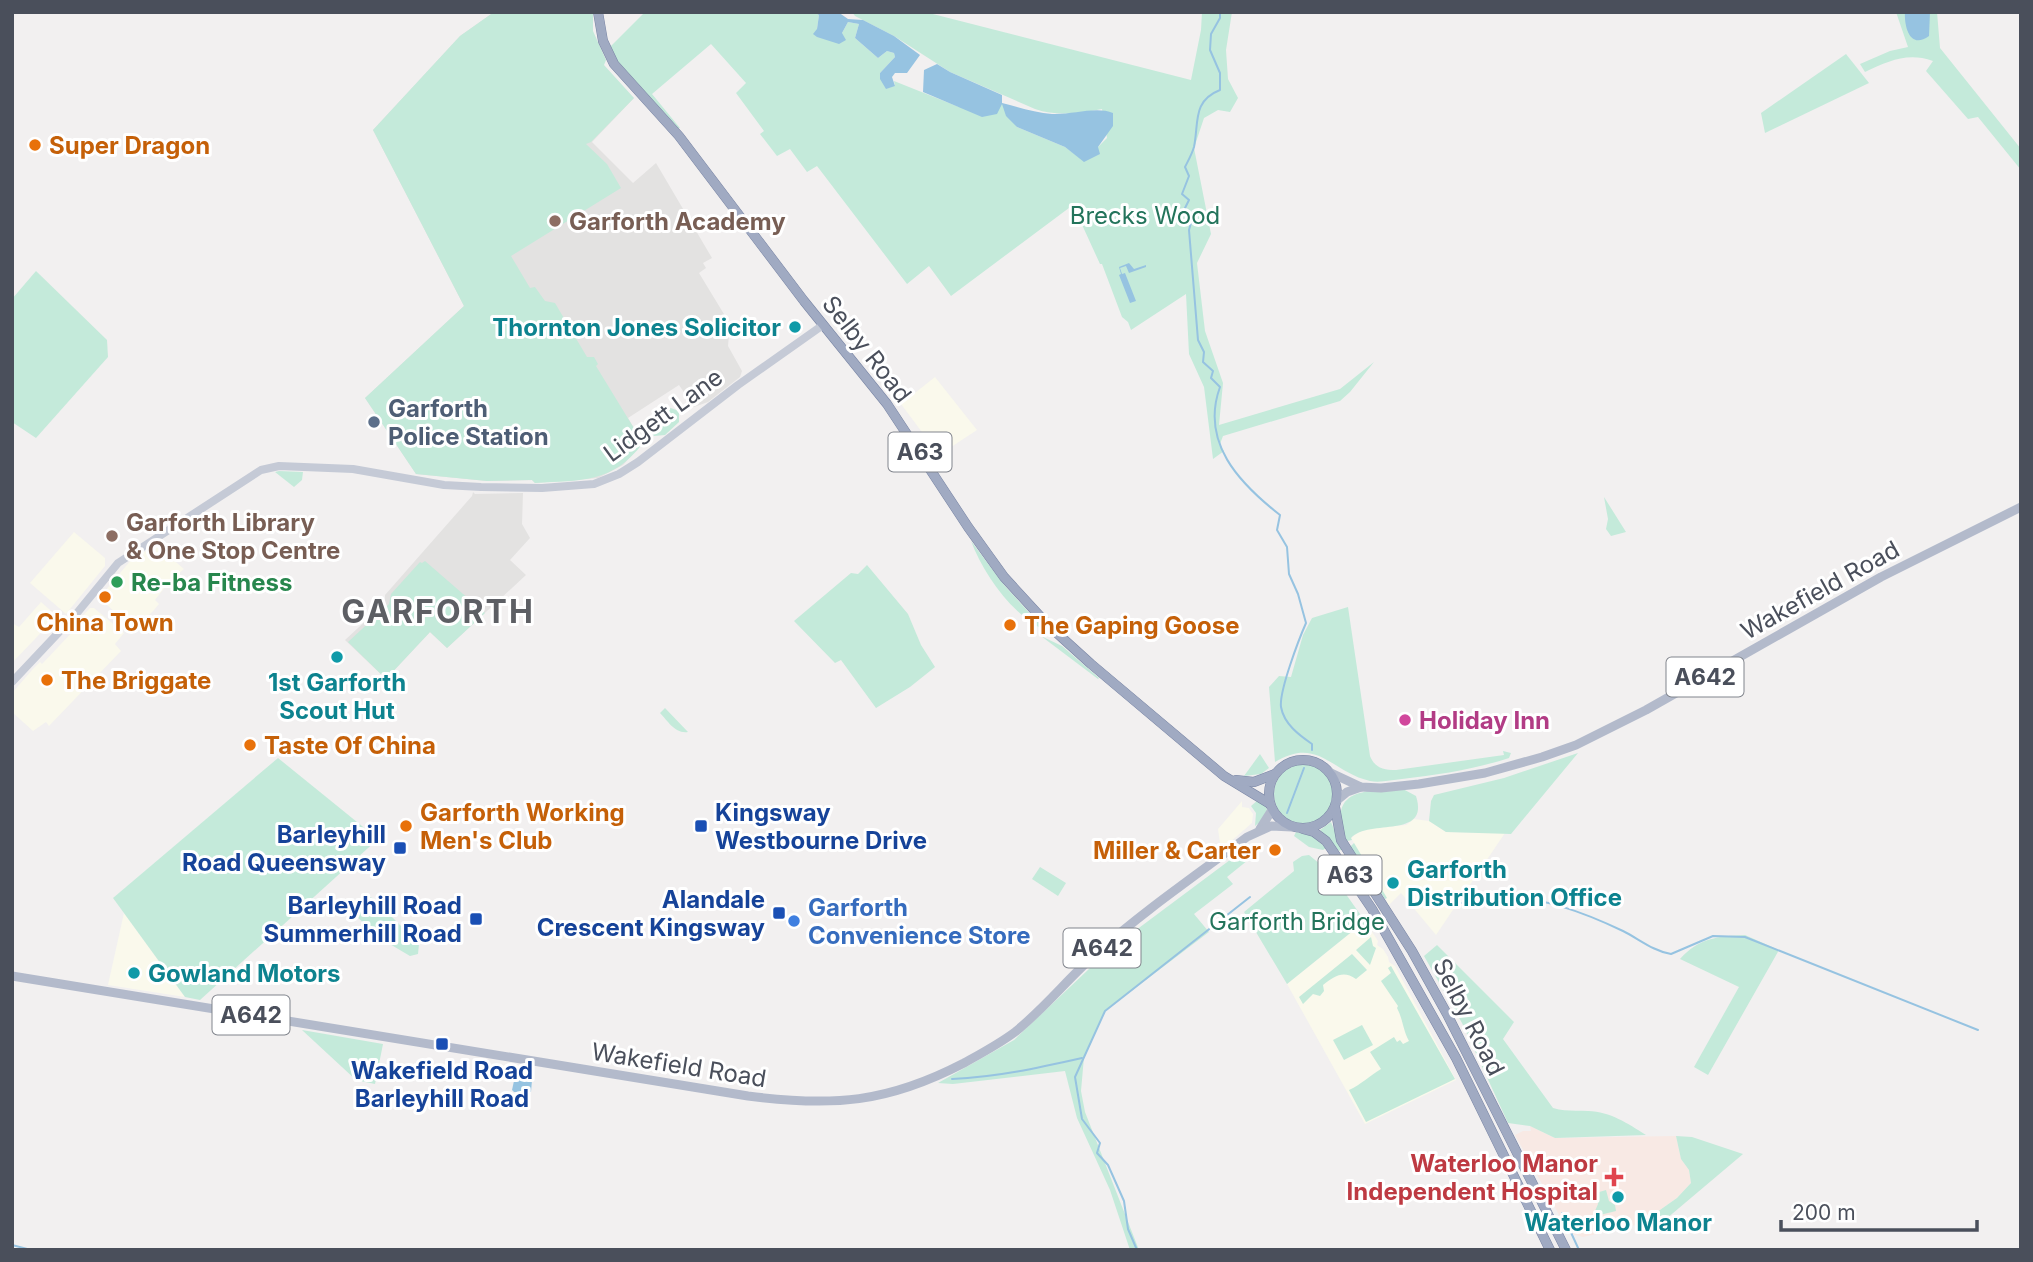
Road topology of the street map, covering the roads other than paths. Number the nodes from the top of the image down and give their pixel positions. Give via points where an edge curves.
1 (598, 12) edge
2 (823, 325) junction
3 (2021, 507) edge
4 (12, 682) edge
5 (1329, 772) junction
6 (1275, 774) junction
7 (1224, 776) junction
8 (1361, 787) junction
9 (1335, 804) junction
10 (1271, 807) junction
11 (1292, 827) junction
12 (1303, 829) junction
13 (1258, 830) junction
14 (12, 976) edge
15 (1550, 1250) edge
16 (1566, 1250) edge

1 - 2 highway, Selby Road / A63 via 603,41 614,64 679,136
2 - 4 main road, Lidgett Lane via 638,463 602,482 538,488 472,487 353,469 271,467 243,480 118,563
2 - 7 highway, Selby Road / A63 via 887,404 968,527 1026,602
3 - 8 main road, Wakefield Road / A642 via 1881,578 1589,739 1485,773 1419,784
5 - 6 highway via 1309,761 1297,761
5 - 8 main road, Wakefield Road / A642
5 - 9 highway via 1337,791
6 - 7 highway via 1243,782
6 - 10 highway via 1270,785
7 - 10 highway, Selby Road / A63
8 - 9 main road, Wakefield Road / A642
9 - 12 highway via 1322,822
9 - 16 highway, Selby Road / A63 via 1341,840 1447,1014
10 - 11 highway
10 - 13 main road, Wakefield Road / A642
11 - 12 highway
11 - 13 main road
12 - 15 highway, Selby Road / A63 via 1326,841 1372,909 1456,1058
13 - 14 main road, Wakefield Road / A642 via 1102,948 1016,1031 909,1089 870,1098 785,1101

